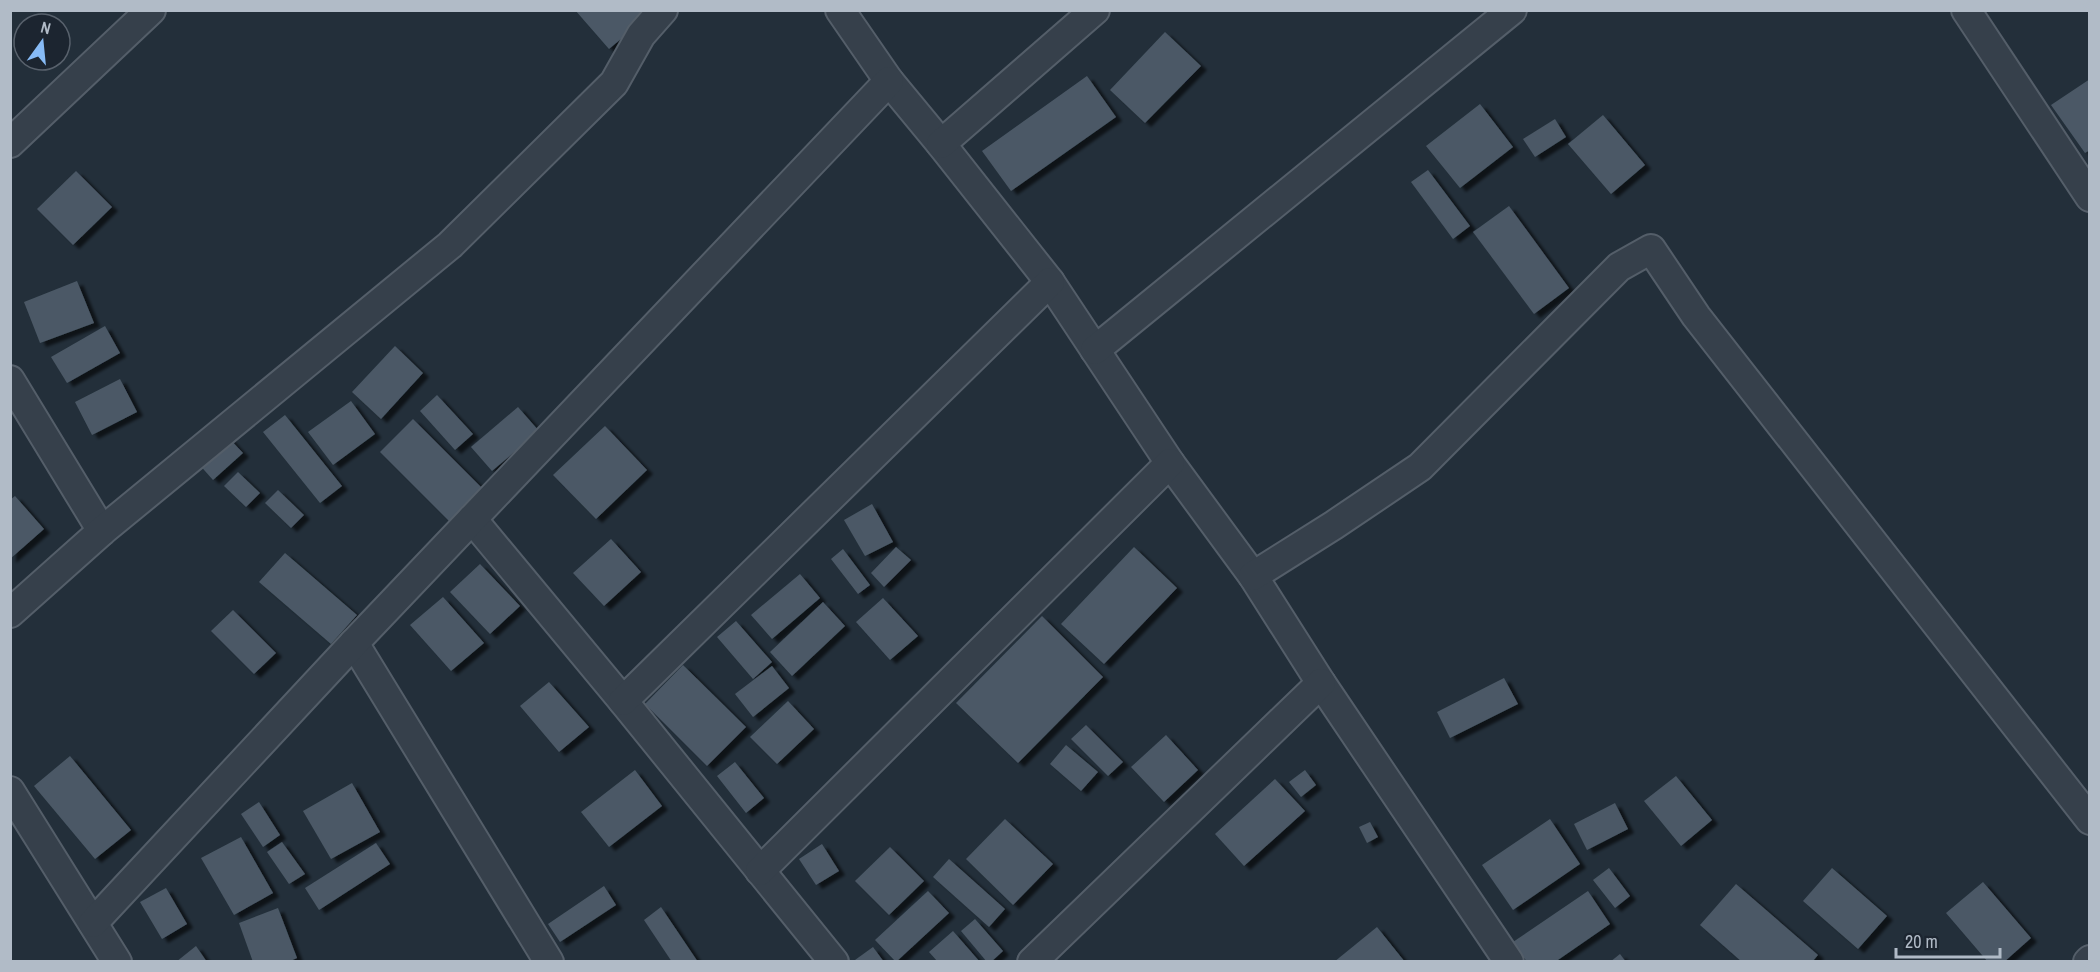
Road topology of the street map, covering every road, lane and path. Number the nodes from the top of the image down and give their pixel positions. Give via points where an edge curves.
1 (151, 10) edge
2 (663, 10) edge
3 (840, 10) edge
4 (1095, 10) edge
5 (1512, 10) edge
6 (1966, 10) edge
7 (888, 81) junction
8 (10, 143) edge
9 (941, 144) junction
10 (2084, 178) edge
11 (1050, 282) junction
12 (1095, 350) junction
13 (10, 380) edge
14 (1170, 463) junction
15 (472, 519) junction
16 (102, 531) junction
17 (1253, 576) junction
18 (10, 613) edge
19 (354, 643) junction
20 (1321, 683) junction
21 (623, 701) junction
22 (10, 791) edge
23 (2090, 820) edge
24 (760, 871) junction
25 (93, 923) junction
26 (117, 962) edge
27 (549, 962) edge
28 (834, 962) edge
29 (1032, 962) edge
30 (1509, 962) edge

1 - 8 street
2 - 16 street via 641,35 614,83 450,245
3 - 7 street
4 - 9 street
5 - 12 street
6 - 10 street
7 - 9 street
7 - 15 street
9 - 11 street
11 - 12 street
11 - 21 street
12 - 14 street
13 - 16 street
14 - 17 street
14 - 24 street
15 - 19 street
15 - 21 street
16 - 18 street
17 - 20 street
17 - 23 street via 1420,467 1619,267 1651,249 1696,316
19 - 25 street
19 - 27 street
20 - 29 street
20 - 30 street
21 - 24 street
22 - 25 street
24 - 28 street
25 - 26 street

